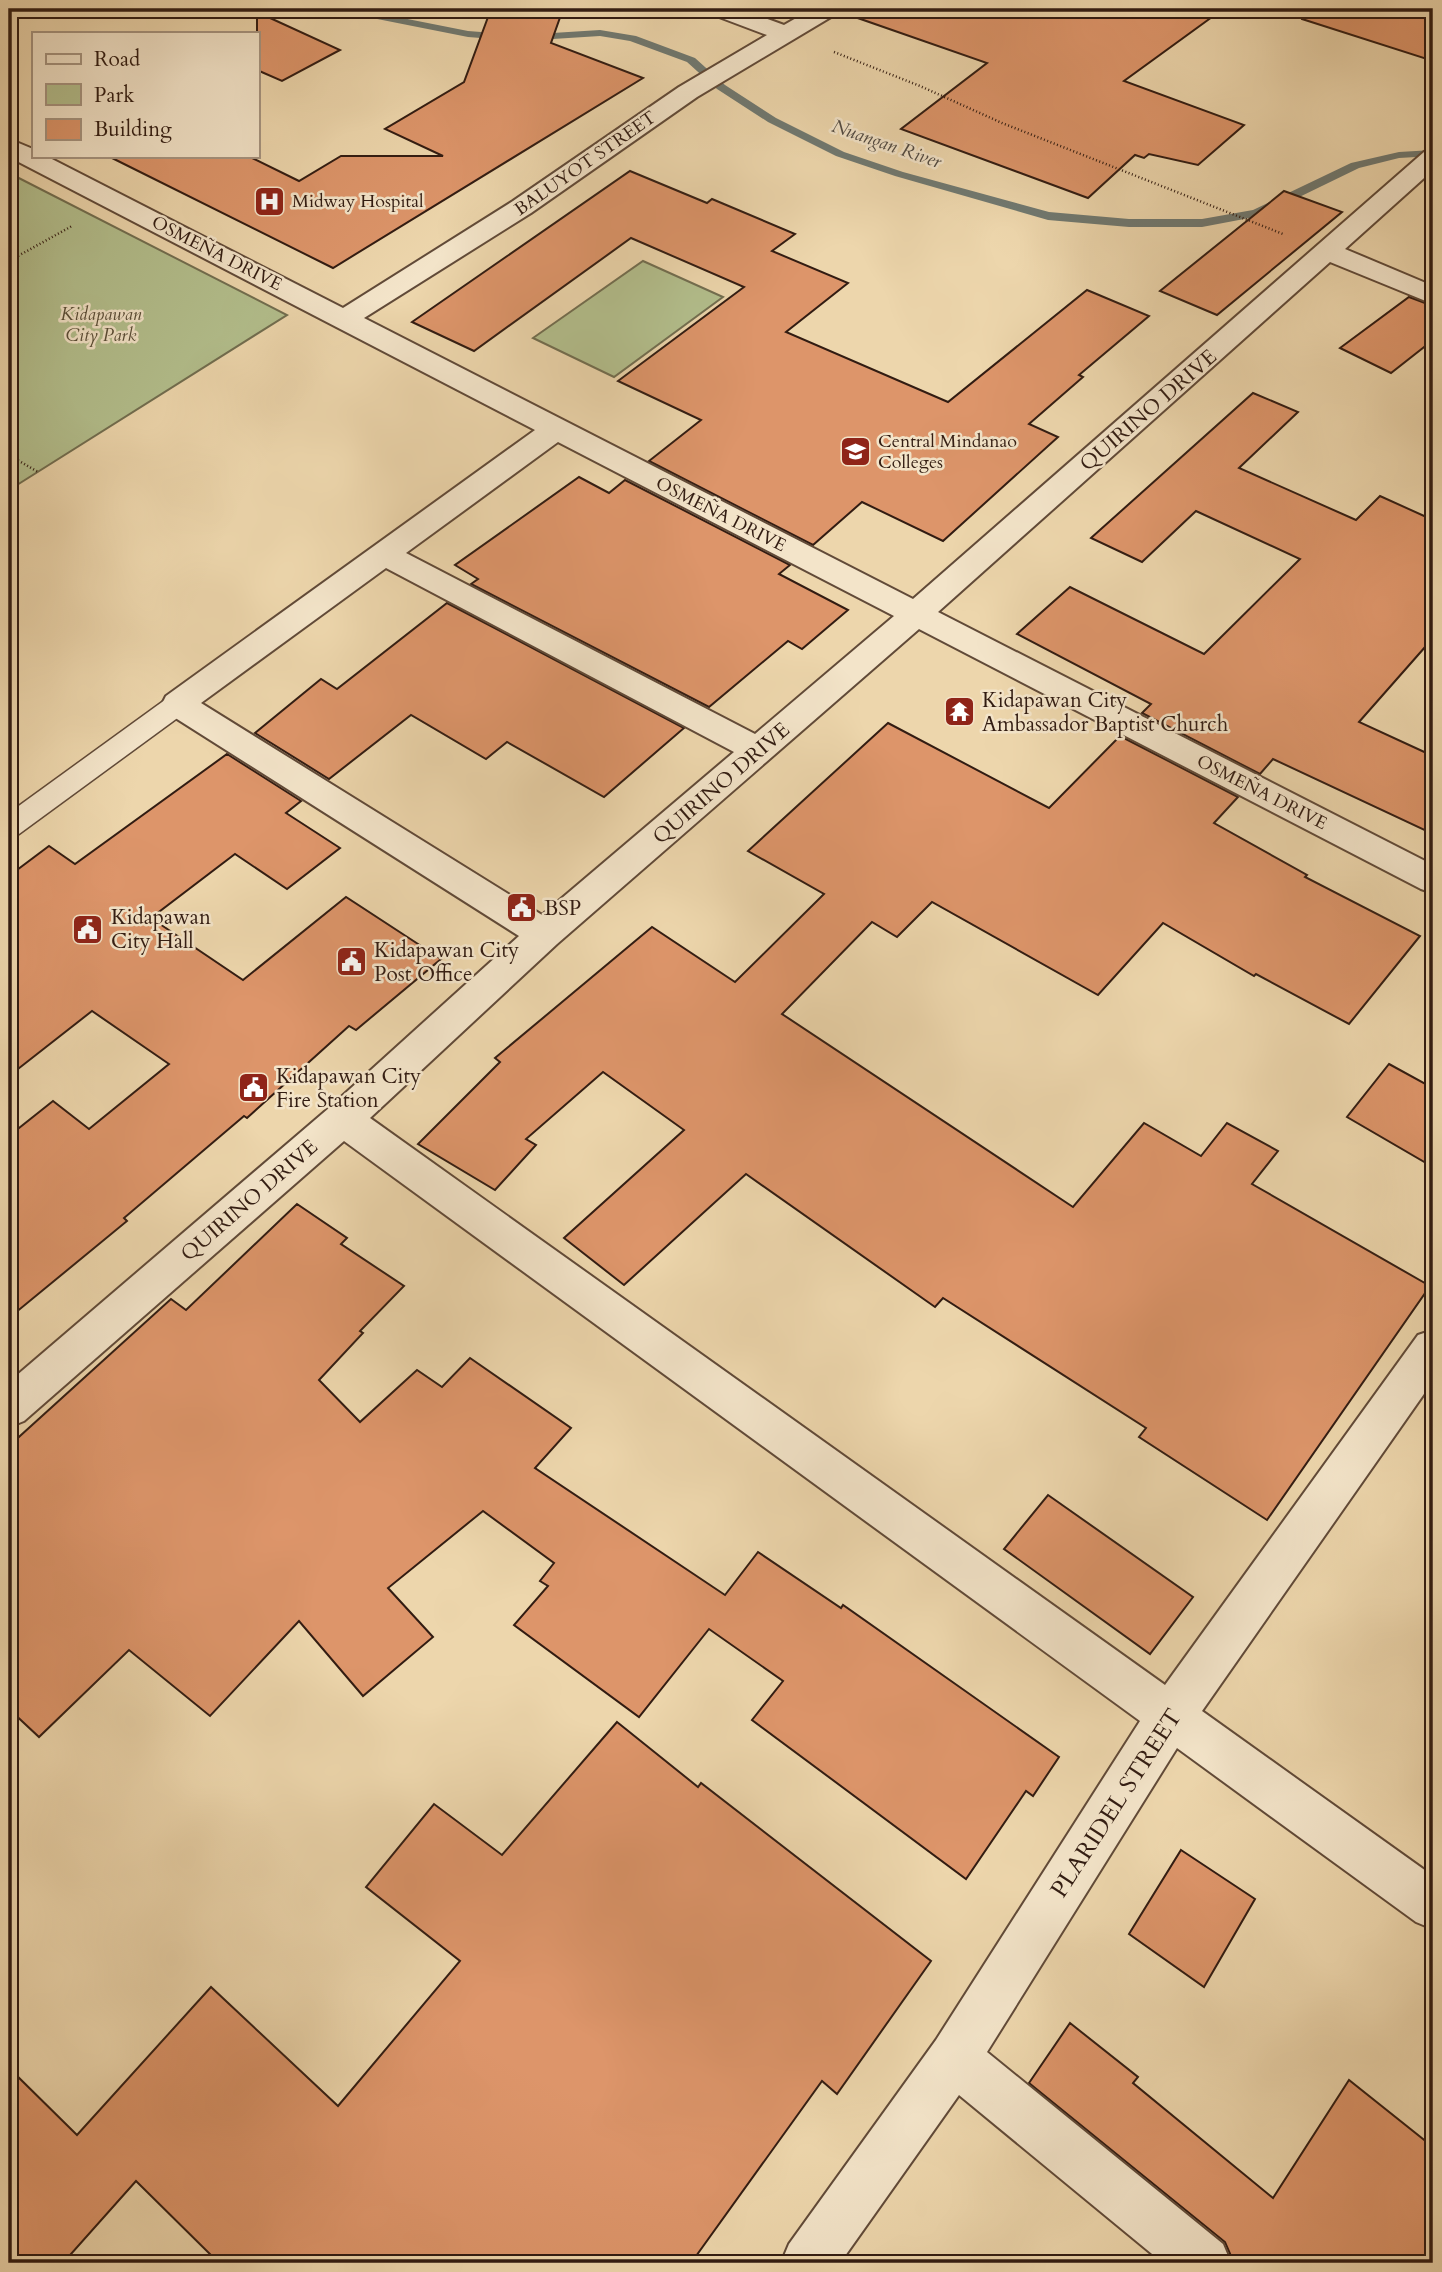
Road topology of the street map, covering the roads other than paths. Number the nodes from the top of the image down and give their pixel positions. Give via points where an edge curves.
1 (719, 9) edge
2 (828, 9) edge
3 (787, 34) junction
4 (9, 147) edge
5 (1425, 164) edge
6 (1328, 252) junction
7 (1433, 296) edge
8 (344, 319) junction
9 (556, 429) junction
10 (384, 554) junction
11 (916, 614) junction
12 (178, 704) junction
13 (758, 750) junction
14 (9, 827) edge
15 (1433, 880) edge
16 (544, 934) junction
17 (343, 1119) junction
18 (1433, 1349) edge
19 (9, 1409) edge
20 (1171, 1715) junction
21 (1433, 1905) edge
22 (954, 2058) junction
23 (808, 2263) edge
24 (1205, 2263) edge

1 - 3 street
2 - 3 street, BALUYOT STREET
3 - 8 street, BALUYOT STREET via 688,92 522,207
4 - 8 street, OSMEÑA DRIVE
5 - 6 street, QUIRINO DRIVE
6 - 7 street
6 - 11 street, QUIRINO DRIVE
8 - 9 street, OSMEÑA DRIVE
9 - 10 street
9 - 11 street, OSMEÑA DRIVE
10 - 12 street
10 - 13 street
11 - 13 street, QUIRINO DRIVE
11 - 15 street, OSMEÑA DRIVE
12 - 14 lane
12 - 16 street
13 - 16 street, QUIRINO DRIVE
16 - 17 street, QUIRINO DRIVE
17 - 19 street, QUIRINO DRIVE
17 - 20 street
18 - 20 street, PLARIDEL STREET
20 - 21 street
20 - 22 street, PLARIDEL STREET
22 - 23 street, PLARIDEL STREET
22 - 24 street

